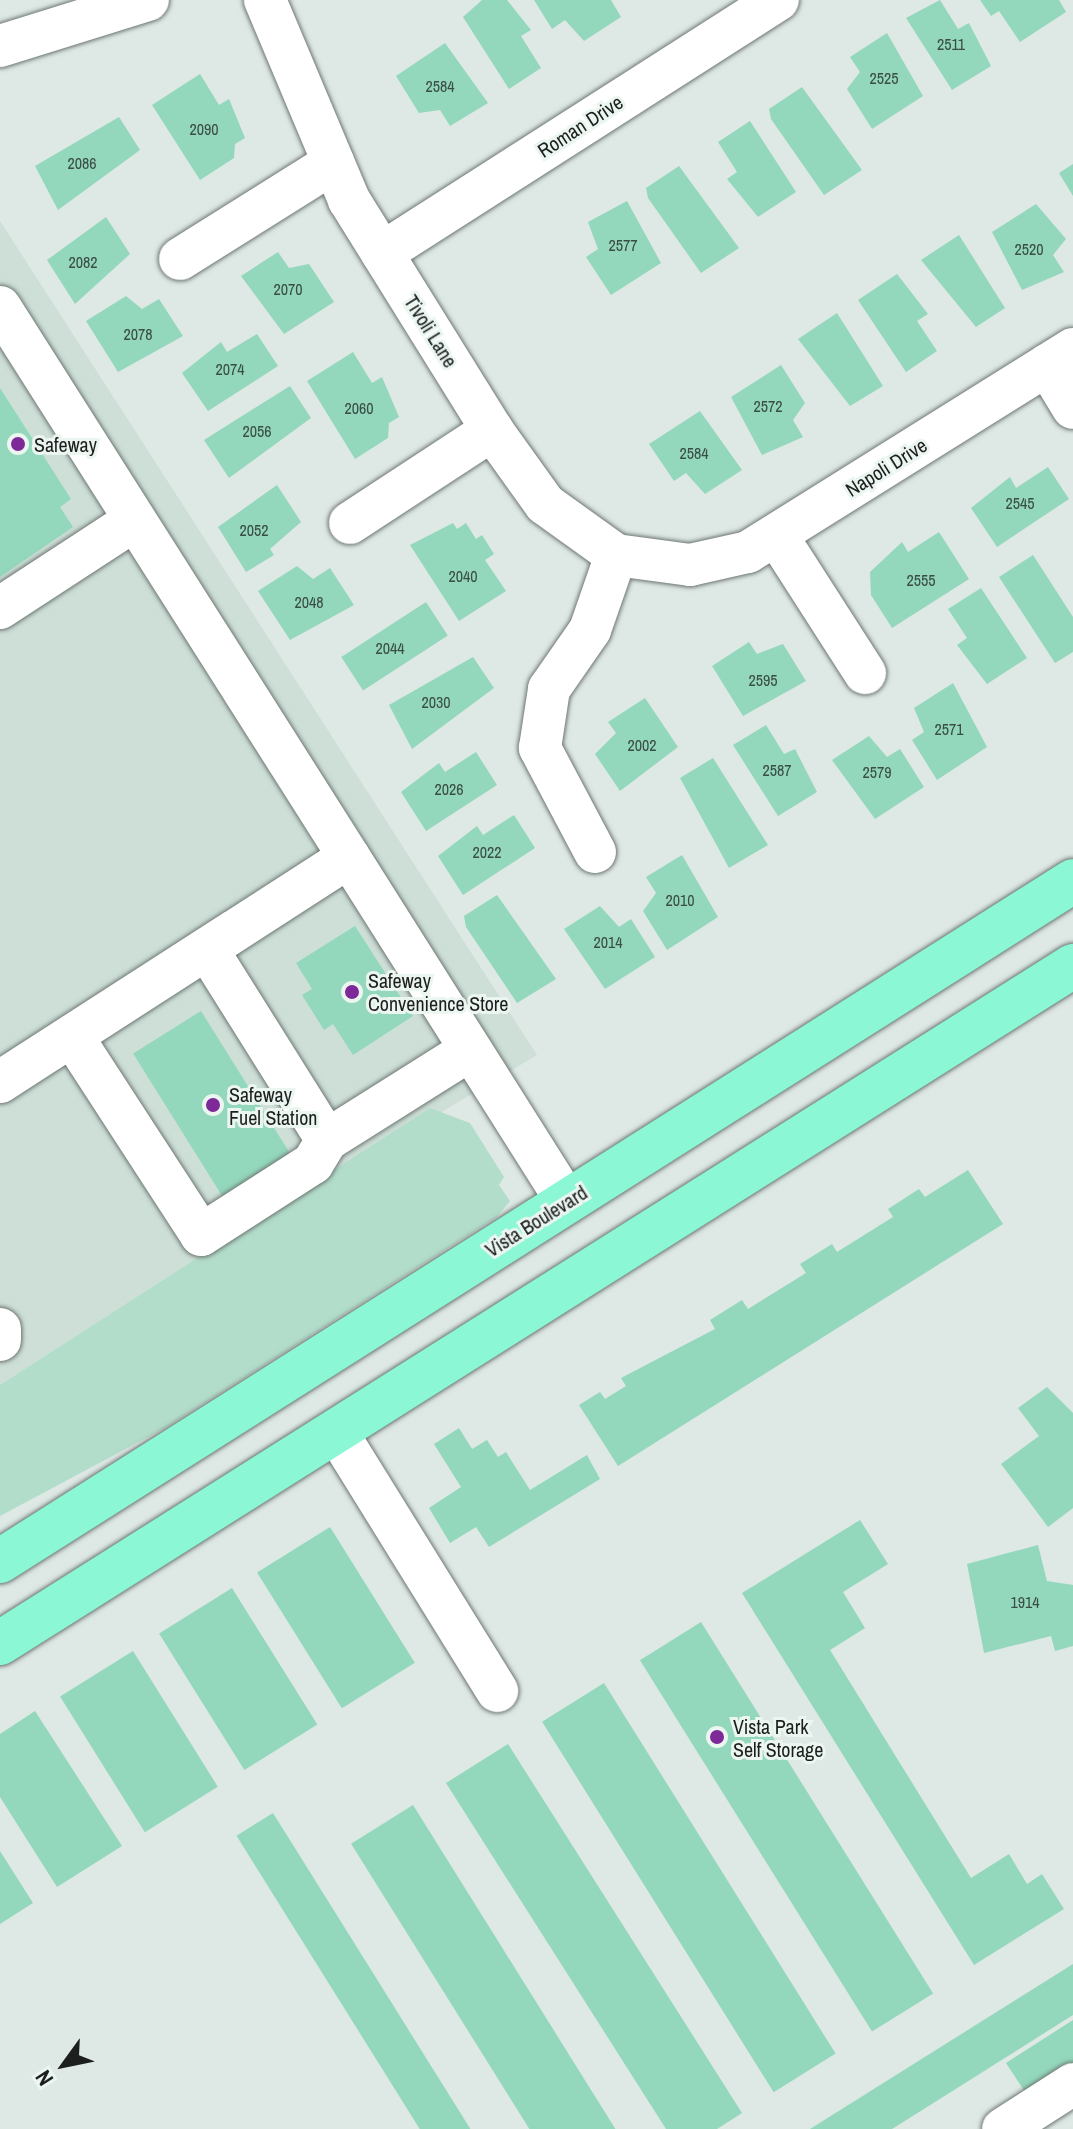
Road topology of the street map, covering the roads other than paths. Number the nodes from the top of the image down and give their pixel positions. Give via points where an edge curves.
1 (148, 0) edge
2 (265, 0) edge
3 (778, 0) edge
4 (0, 46) edge
5 (333, 163) junction
6 (382, 253) junction
7 (180, 259) dead end
8 (0, 307) edge
9 (1060, 357) edge
10 (1073, 408) edge
11 (492, 430) junction
12 (132, 522) junction
13 (350, 523) dead end
14 (777, 536) junction
15 (616, 555) junction
16 (690, 565) joint
17 (0, 608) edge
18 (865, 673) dead end
19 (595, 852) dead end
20 (349, 857) junction
21 (1073, 881) edge
22 (207, 949) junction
23 (1073, 966) edge
24 (72, 1036) junction
25 (470, 1050) junction
26 (0, 1082) edge
27 (327, 1140) junction
28 (567, 1202) junction
29 (0, 1329) edge
30 (0, 1340) edge
31 (336, 1431) junction
32 (0, 1561) edge
33 (0, 1643) edge
34 (497, 1691) dead end
35 (1073, 2084) edge
36 (1003, 2129) edge

1 - 4 street
2 - 5 street, Tivoli Lane
3 - 6 street, Roman Drive
5 - 6 street, Tivoli Lane
5 - 7 street
6 - 11 street, Tivoli Lane
8 - 12 street
9 - 10 street
9 - 14 street, Napoli Drive
11 - 13 street
11 - 15 street, Tivoli Lane via 545,504
12 - 17 street
12 - 20 street
14 - 16 street, Napoli Drive via 748,552
14 - 18 street
15 - 16 street, Tivoli Lane
15 - 19 street via 590,630 549,689 540,748
20 - 22 street
20 - 25 street
21 - 28 main road, Vista Boulevard
22 - 24 street
22 - 27 street
23 - 31 main road
24 - 26 street
24 - 27 street via 201,1235 313,1163
25 - 27 street
25 - 28 street
28 - 32 main road, Vista Boulevard
29 - 30 street
31 - 33 main road
31 - 34 street
35 - 36 street

